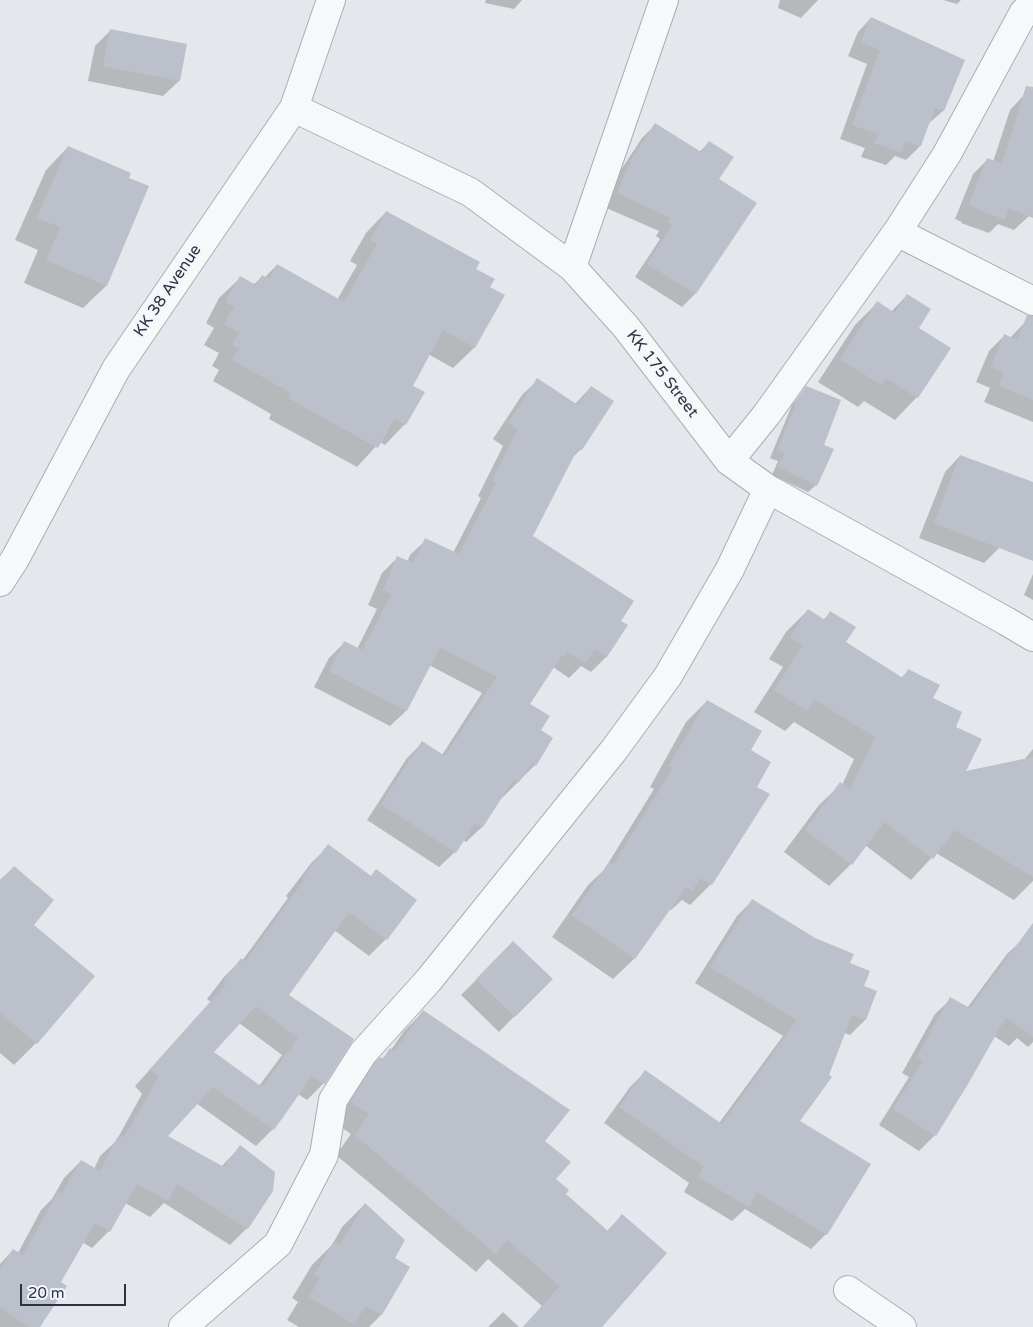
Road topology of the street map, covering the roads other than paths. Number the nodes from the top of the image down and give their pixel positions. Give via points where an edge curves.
1 (331, 0) edge
2 (664, 0) edge
3 (1033, 7) edge
4 (294, 108) junction
5 (897, 232) junction
6 (572, 267) junction
7 (1033, 301) edge
8 (729, 461) junction
9 (768, 489) junction
10 (0, 582) edge
11 (1033, 638) edge
12 (848, 1290) dead end
13 (183, 1327) edge
14 (902, 1327) edge

1 - 4 street, KK 38 Avenue
2 - 6 street
3 - 5 street via 1024,12 947,154
4 - 6 street, KK 175 Street via 470,192
4 - 10 street, KK 38 Avenue via 116,368
5 - 7 street
5 - 8 street via 767,414
6 - 8 street, KK 175 Street via 626,327
8 - 9 street, KK 175 Street
9 - 11 street, KK 175 Street
9 - 13 street via 730,569 662,683 614,750 428,981 363,1052 333,1100 324,1155 278,1244
12 - 14 street

